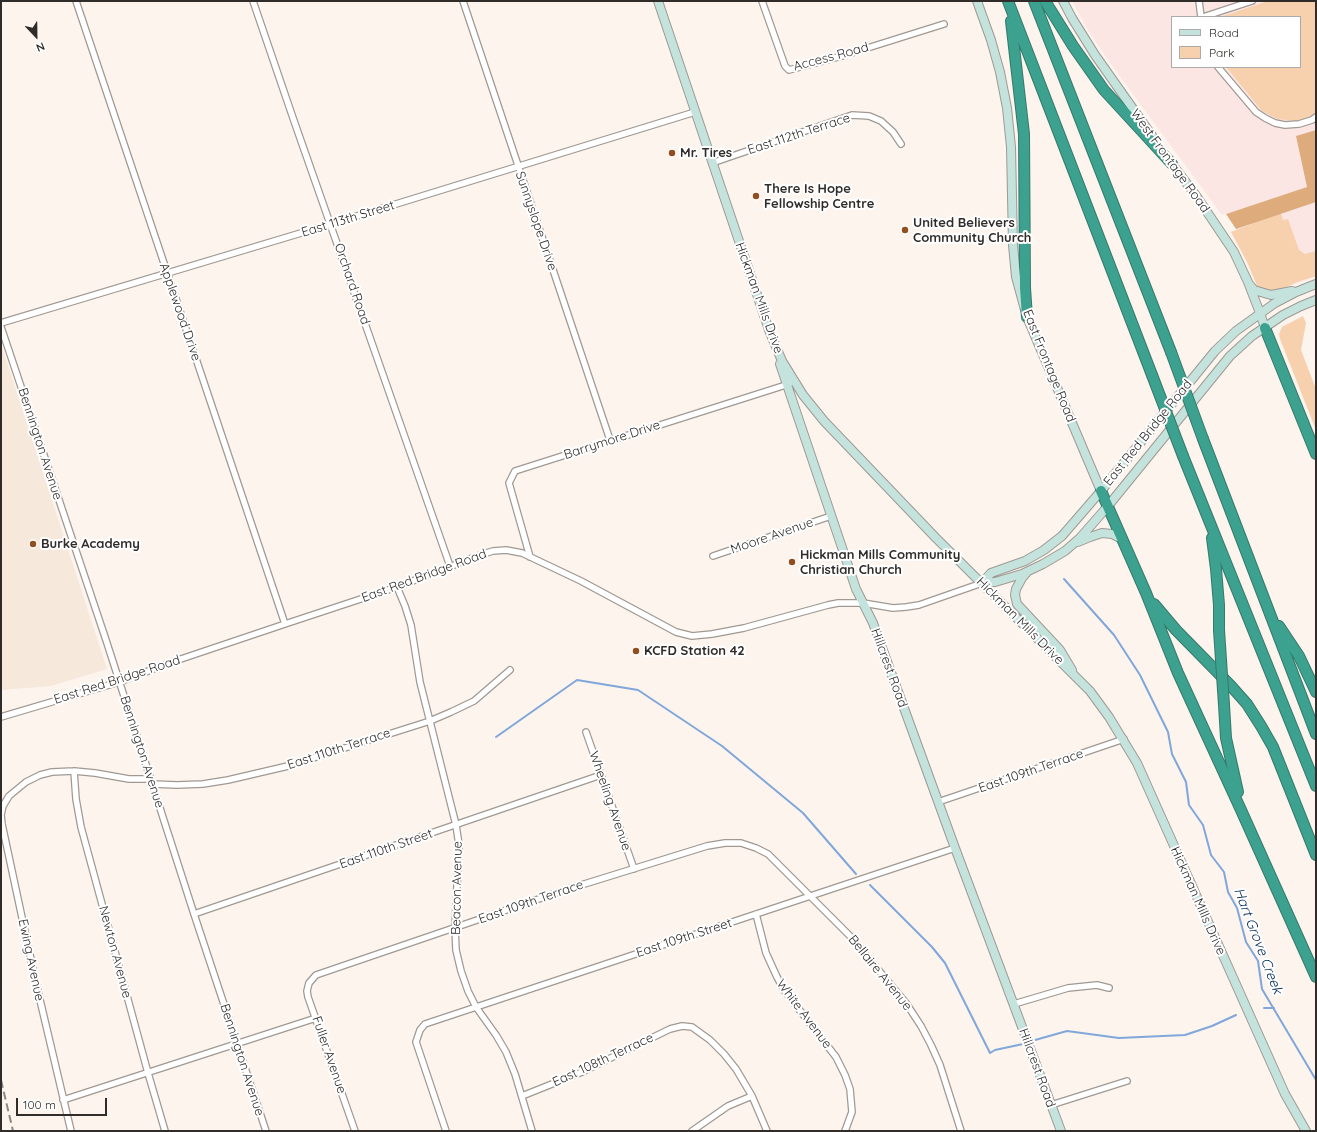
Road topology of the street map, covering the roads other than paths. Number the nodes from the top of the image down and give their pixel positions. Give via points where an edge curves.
1 (76, 1) edge
2 (253, 1) edge
3 (463, 1) edge
4 (658, 1) edge
5 (762, 1) edge
6 (977, 1) edge
7 (1034, 1) edge
8 (1045, 1) edge
9 (1063, 1) edge
10 (1199, 1) edge
11 (1252, 1) edge
12 (1008, 2) edge
13 (1202, 16) edge
14 (1205, 16) edge
15 (944, 24) dead end
16 (1219, 68) edge
17 (695, 112) junction
18 (1316, 117) edge
19 (901, 144) dead end
20 (712, 163) junction
21 (1172, 164) junction
22 (518, 167) junction
23 (331, 224) junction
24 (167, 273) junction
25 (1248, 282) junction
26 (1316, 284) edge
27 (1316, 300) edge
28 (1260, 312) junction
29 (1027, 317) junction
30 (1, 323) edge
31 (1, 327) edge
32 (1265, 328) junction
33 (769, 330) junction
34 (795, 382) junction
35 (787, 385) junction
36 (610, 440) junction
37 (1316, 454) edge
38 (1101, 491) junction
39 (1108, 506) junction
40 (831, 516) junction
41 (1209, 523) junction
42 (1122, 539) junction
43 (1074, 544) junction
44 (713, 556) dead end
45 (530, 557) junction
46 (450, 566) junction
47 (1030, 570) junction
48 (982, 583) junction
49 (397, 587) junction
50 (1146, 593) junction
51 (863, 603) junction
52 (1269, 612) junction
53 (285, 624) junction
54 (510, 670) dead end
55 (1076, 678) junction
56 (119, 682) junction
57 (1316, 692) edge
58 (1, 717) edge
59 (430, 720) junction
60 (586, 732) dead end
61 (1316, 734) edge
62 (1124, 739) junction
63 (74, 771) junction
64 (601, 775) junction
65 (152, 781) junction
66 (1316, 786) edge
67 (13, 792) joint
68 (938, 802) junction
69 (1241, 810) junction
70 (456, 825) junction
71 (754, 847) joint
72 (955, 848) junction
73 (1316, 854) edge
74 (634, 869) junction
75 (810, 896) junction
76 (194, 914) junction
77 (756, 914) junction
78 (455, 928) junction
79 (1316, 977) edge
80 (313, 979) joint
81 (1109, 988) dead end
82 (1014, 1004) junction
83 (476, 1007) junction
84 (316, 1018) junction
85 (237, 1045) junction
86 (148, 1073) junction
87 (1127, 1081) dead end
88 (522, 1096) junction
89 (752, 1096) junction
90 (63, 1100) junction
91 (1051, 1105) junction
92 (71, 1131) edge
93 (165, 1131) edge
94 (266, 1131) edge
95 (355, 1131) edge
96 (446, 1131) edge
97 (532, 1131) edge
98 (692, 1131) edge
99 (767, 1131) edge
100 (845, 1131) edge
101 (961, 1131) edge
102 (1061, 1131) edge
103 (1306, 1131) edge

1 - 24 street, Applewood Drive
2 - 23 street, Orchard Road
3 - 22 street, Sunnyslope Drive
4 - 17 street, Hickman Mills Drive
5 - 15 street, Access Road via 785,66 790,70
6 - 29 street, East Frontage Road via 991,40 1007,108 1016,277
7 - 52 highway, bridge
8 - 21 highway via 1104,90
9 - 21 street, West Frontage Road via 1094,55
10 - 13 street
11 - 14 street
12 - 29 highway via 1024,134
12 - 41 highway, bridge
16 - 18 street via 1264,118 1285,125 1299,124
17 - 20 street, Hickman Mills Drive
17 - 22 street, East 113th Street
19 - 20 street, East 112th Terrace via 881,121 869,116 852,115
20 - 33 street, Hickman Mills Drive
21 - 25 street, West Frontage Road via 1219,228
22 - 23 street, East 113th Street
22 - 36 street, Sunnyslope Drive
23 - 24 street, East 113th Street
23 - 46 street, Orchard Road
24 - 30 street, East 113th Street
24 - 53 street, Applewood Drive
25 - 26 street via 1254,290 1271,295
25 - 28 street, West Frontage Road
26 - 28 street, East Red Bridge Road
27 - 32 street, East Red Bridge Road
28 - 32 street, West Frontage Road
28 - 38 street, East Red Bridge Road via 1215,351
29 - 38 street, East Frontage Road
31 - 56 street, Bennington Avenue
32 - 37 highway
32 - 39 street, East Red Bridge Road via 1230,356
33 - 34 street, Hickman Mills Drive via 782,361
33 - 35 street, Hillcrest Road
34 - 35 street, Barrymore Drive
34 - 48 street, Hickman Mills Drive via 824,421
35 - 36 street, Barrymore Drive
35 - 40 street, Hillcrest Road
36 - 45 street, Barrymore Drive via 515,471 508,483
38 - 39 highway
38 - 48 street, East Red Bridge Road via 1062,536 1044,550 1024,561 991,573
39 - 42 highway
39 - 43 street, East Red Bridge Road
40 - 44 street, Moore Avenue
40 - 51 street, Hillcrest Road
41 - 66 highway
41 - 69 highway, bridge via 1219,605 1226,738
42 - 43 street via 1102,533
42 - 50 highway
43 - 47 street, East Red Bridge Road
45 - 46 street, East Red Bridge Road via 511,551 493,551
45 - 51 street, East Red Bridge Road via 676,632 692,636 744,628 838,603
46 - 49 street, East Red Bridge Road
47 - 48 street, East Red Bridge Road via 995,582
47 - 55 street via 1016,589 1017,604 1060,650
48 - 51 street, East Red Bridge Road via 919,605 893,608
48 - 55 street, Hickman Mills Drive
49 - 53 street, East Red Bridge Road
49 - 59 street, Beacon Avenue via 411,625 420,682
50 - 69 highway via 1178,672
50 - 73 highway via 1176,630 1247,704 1262,726
51 - 68 street, Hillcrest Road via 873,623
52 - 57 highway via 1299,656
52 - 61 highway
53 - 56 street, East Red Bridge Road
54 - 59 street, East 110th Terrace via 474,701
55 - 62 street, Hickman Mills Drive via 1110,716
56 - 58 street, East Red Bridge Road
56 - 65 street, Bennington Avenue
59 - 65 street, East 110th Terrace via 288,766 248,776 203,784 177,785
59 - 70 street, Beacon Avenue
60 - 64 street, Wheeling Avenue
62 - 68 street, East 109th Terrace
62 - 103 street, Hickman Mills Drive via 1282,1088
63 - 65 street, East 110th Terrace
63 - 67 street, East 110th Terrace via 52,772 40,776
63 - 86 street, Newton Avenue via 81,828
64 - 70 street, East 110th Street
64 - 74 street, Wheeling Avenue
65 - 76 street, Bennington Avenue
67 - 90 street, Ewing Avenue via 3,806 2,824
68 - 72 street, Hillcrest Road
69 - 79 highway
70 - 76 street, East 110th Street
70 - 78 street, Beacon Avenue via 459,845
71 - 74 street, East 109th Terrace via 741,843 707,846
71 - 75 street, Bellaire Avenue via 768,854
72 - 75 street, East 109th Street
72 - 82 street, Hillcrest Road
74 - 78 street, East 109th Terrace
75 - 77 street, East 109th Street
75 - 101 street, Bellaire Avenue via 851,936 906,1003 921,1026 940,1065
76 - 85 street, Bennington Avenue
77 - 83 street, East 109th Street
77 - 100 street, White Avenue via 766,953 776,977 836,1057 845,1074 850,1088 852,1112
78 - 80 street, East 109th Terrace via 316,975
78 - 83 street, Beacon Avenue via 456,950 461,971
80 - 84 street, Fuller Avenue via 307,991
81 - 82 street via 1097,985 1068,988
82 - 91 street, Hillcrest Road
83 - 88 street, Beacon Avenue via 506,1052
83 - 96 street, East 109th Street via 425,1024 416,1042
84 - 85 street
84 - 95 street, Fuller Avenue
85 - 86 street
85 - 94 street, Bennington Avenue
86 - 90 street
86 - 93 street, Newton Avenue
87 - 91 street
88 - 89 street, East 108th Terrace via 588,1070 670,1029 684,1026 692,1028 710,1040 724,1054
88 - 97 street, Beacon Avenue
89 - 98 street via 728,1106
89 - 99 street
90 - 92 street, Ewing Avenue
91 - 102 street, Hillcrest Road

